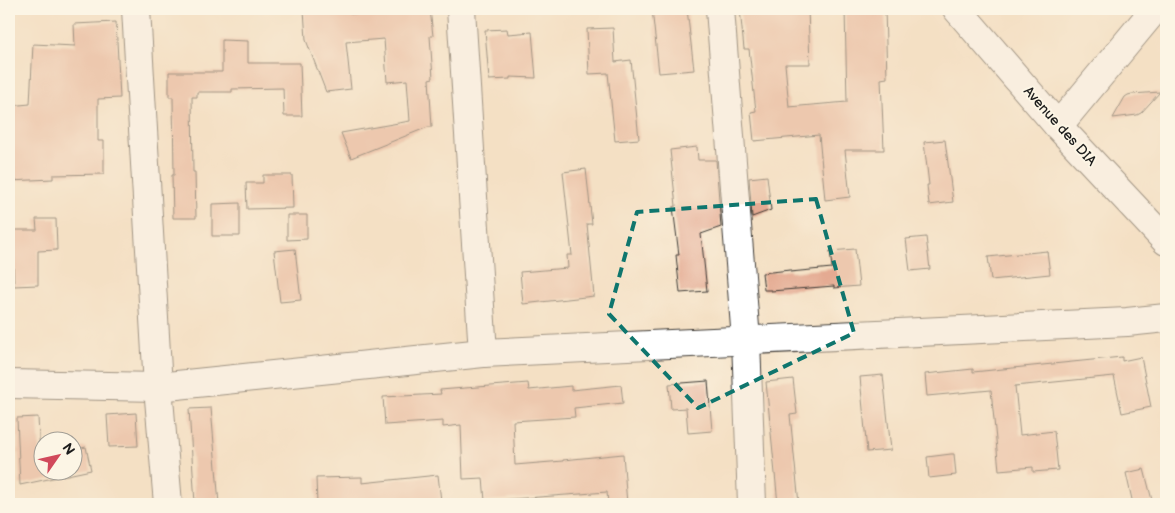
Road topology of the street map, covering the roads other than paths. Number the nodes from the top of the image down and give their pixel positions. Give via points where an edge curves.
1 (136, 9) edge
2 (461, 9) edge
3 (720, 9) edge
4 (957, 9) edge
5 (1155, 9) edge
6 (1058, 126) junction
7 (1166, 241) edge
8 (1166, 318) edge
9 (746, 340) junction
10 (483, 353) junction
11 (9, 384) edge
12 (158, 387) junction
13 (168, 504) edge
14 (752, 504) edge

1 - 12 street
2 - 10 street
3 - 9 street
4 - 6 street, Avenue des DIA
5 - 6 street
6 - 7 street, Avenue des DIA
8 - 9 street
9 - 10 street
9 - 14 street
10 - 12 street
11 - 12 street
12 - 13 street

